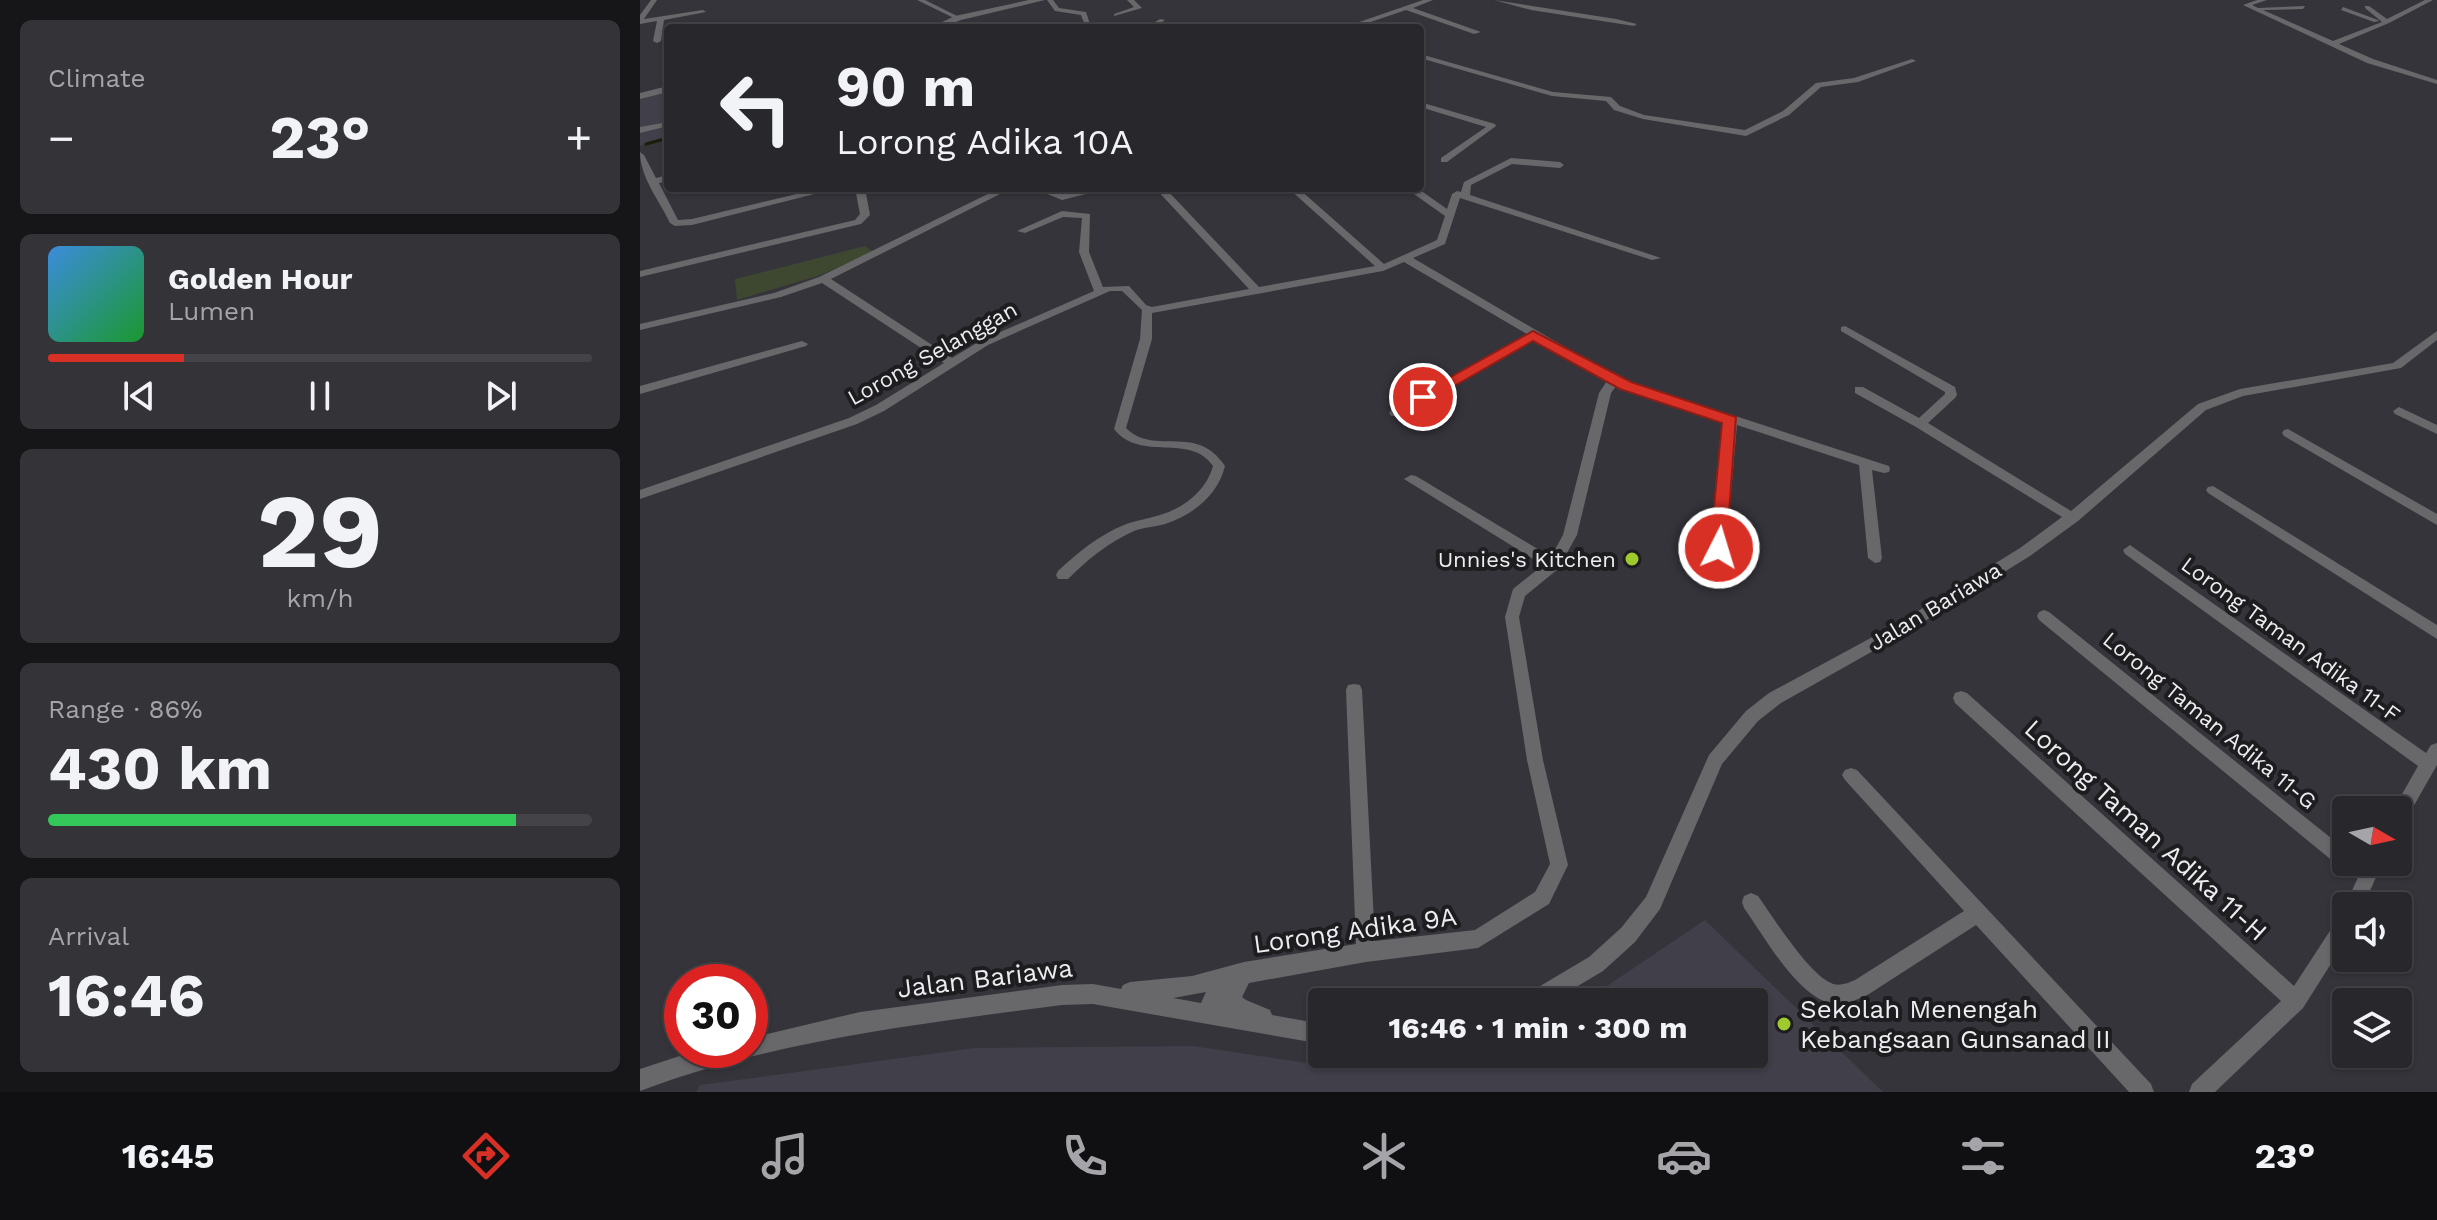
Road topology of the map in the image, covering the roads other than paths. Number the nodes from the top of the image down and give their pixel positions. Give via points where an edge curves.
1 (654, 0) edge
2 (920, 0) edge
3 (1041, 0) edge
4 (1050, 0) edge
5 (1130, 0) edge
6 (1430, 0) edge
7 (1497, 0) edge
8 (2234, 0) edge
9 (2264, 0) edge
10 (2430, 0) edge
11 (1001, 4) edge
12 (2250, 7) junction
13 (2303, 7) dead end
14 (2367, 7) dead end
15 (1407, 8) junction
16 (2343, 9) dead end
17 (703, 12) dead end
18 (1116, 15) dead end
19 (958, 18) junction
20 (661, 19) junction
21 (1162, 20) dead end
22 (640, 21) edge
23 (2386, 23) junction
24 (942, 24) edge
25 (1087, 24) dead end
26 (1156, 24) edge
27 (1358, 24) edge
28 (1634, 24) dead end
29 (1477, 32) dead end
30 (657, 41) dead end
31 (2335, 43) junction
32 (1424, 57) edge
33 (1912, 61) dead end
34 (2437, 82) edge
35 (664, 93) edge
36 (640, 96) edge
37 (1424, 105) edge
38 (664, 125) edge
39 (640, 130) edge
40 (640, 155) edge
41 (1444, 160) dead end
42 (1560, 165) dead end
43 (664, 179) edge
44 (652, 182) junction
45 (816, 192) edge
46 (861, 192) edge
47 (999, 192) edge
48 (1049, 192) edge
49 (1086, 192) edge
50 (1164, 192) edge
51 (1298, 192) edge
52 (1417, 192) dead end
53 (1465, 195) junction
54 (1062, 197) junction
55 (1062, 214) junction
56 (1450, 215) junction
57 (1022, 231) dead end
58 (1656, 258) dead end
59 (1408, 260) junction
60 (1383, 268) junction
61 (640, 274) edge
62 (823, 279) junction
63 (1099, 291) junction
64 (1258, 292) junction
65 (1147, 310) junction
66 (640, 327) edge
67 (1845, 329) dead end
68 (2437, 334) edge
69 (1533, 335) junction
70 (802, 344) dead end
71 (950, 362) junction
72 (1608, 377) junction
73 (640, 390) edge
74 (1859, 390) dead end
75 (2399, 411) dead end
76 (1395, 413) dead end
77 (1731, 420) junction
78 (1920, 424) junction
79 (2437, 430) edge
80 (2288, 433) dead end
81 (1865, 463) junction
82 (1884, 469) dead end
83 (1411, 479) dead end
84 (2213, 490) dead end
85 (640, 495) edge
86 (2073, 518) junction
87 (2437, 520) edge
88 (1719, 548) dead end
89 (2130, 550) dead end
90 (1875, 558) dead end
91 (1553, 565) junction
92 (1063, 575) dead end
93 (2044, 616) dead end
94 (2437, 633) edge
95 (1354, 690) dead end
96 (1961, 698) dead end
97 (2432, 757) edge
98 (1851, 775) dead end
99 (2410, 796) edge
100 (2332, 849) edge
101 (1751, 902) dead end
102 (1979, 912) junction
103 (2332, 945) edge
104 (1366, 952) junction
105 (1238, 974) junction
106 (1556, 988) edge
107 (1093, 994) junction
108 (2296, 1001) junction
109 (1206, 1013) junction
110 (1308, 1032) edge
111 (1308, 1032) edge
112 (768, 1044) edge
113 (672, 1068) edge
114 (640, 1080) edge
115 (2143, 1092) edge
116 (2200, 1092) edge

1 - 22 street
2 - 19 street
3 - 11 street
4 - 25 street via 1057,10 1084,13
5 - 18 street via 1139,8
6 - 15 street
7 - 28 street via 1549,14 1586,14
8 - 12 street
9 - 12 street
10 - 23 street
11 - 19 street
12 - 13 street
12 - 31 street
14 - 23 street
15 - 27 street
15 - 29 street
16 - 23 street
17 - 20 street
19 - 24 street
20 - 22 street
20 - 30 street
21 - 26 street
23 - 31 street
31 - 34 street via 2370,61
32 - 33 street via 1552,94 1608,99 1643,117 1746,133 1786,113 1819,85 1855,80
35 - 36 street
37 - 41 street via 1492,126
38 - 39 street
40 - 44 street
42 - 53 street via 1511,161 1467,184
43 - 44 street
44 - 45 street via 671,221 679,224
46 - 61 street via 865,215 858,222
47 - 62 street
48 - 54 street
49 - 54 street
50 - 64 street
51 - 60 street
52 - 56 street
53 - 56 street via 1454,197
53 - 58 street
54 - 55 street
55 - 57 street
55 - 63 street via 1087,216 1084,252
56 - 59 street via 1441,242
59 - 60 street
59 - 69 street
60 - 64 street
62 - 66 street
62 - 71 street
63 - 65 street via 1125,288
63 - 71 street, Lorong Selanggan
64 - 65 street
65 - 92 street via 1146,339 1120,429 1135,441 1208,453 1219,466 1217,479 1208,492 1166,519 1128,528
67 - 78 street via 1951,390
68 - 86 street, Jalan Bariawa via 2397,366 2240,393 2202,407
69 - 72 street
69 - 76 street
70 - 73 street
71 - 85 street, Lorong Selanggan via 853,421
72 - 77 street
72 - 91 street via 1570,535
74 - 78 street
75 - 79 street
77 - 81 street
77 - 88 street
78 - 86 street
80 - 87 street
81 - 82 street
81 - 90 street
83 - 91 street
84 - 94 street
86 - 106 street, Jalan Bariawa via 1918,619 1810,677 1752,716 1715,760 1653,903 1596,964
89 - 97 street, Lorong Taman Adika 11-F
91 - 104 street, Lorong Adika 9A via 1518,593 1512,617 1535,760 1559,865 1542,898 1478,939
93 - 100 street, Lorong Taman Adika 11-G
95 - 104 street
96 - 108 street, Lorong Taman Adika 11-H
97 - 99 street
98 - 102 street
101 - 102 street via 1809,978 1831,994 1862,987
102 - 115 street
103 - 108 street
104 - 105 street, Lorong Adika 9A
105 - 107 street via 1164,991
105 - 109 street, Lorong Adika 9A via 1220,986
105 - 110 street via 1234,1004
107 - 109 street, Jalan Bariawa
107 - 112 street, Jalan Bariawa via 875,1020
108 - 116 street
109 - 111 street, Jalan Bariawa
113 - 114 street

